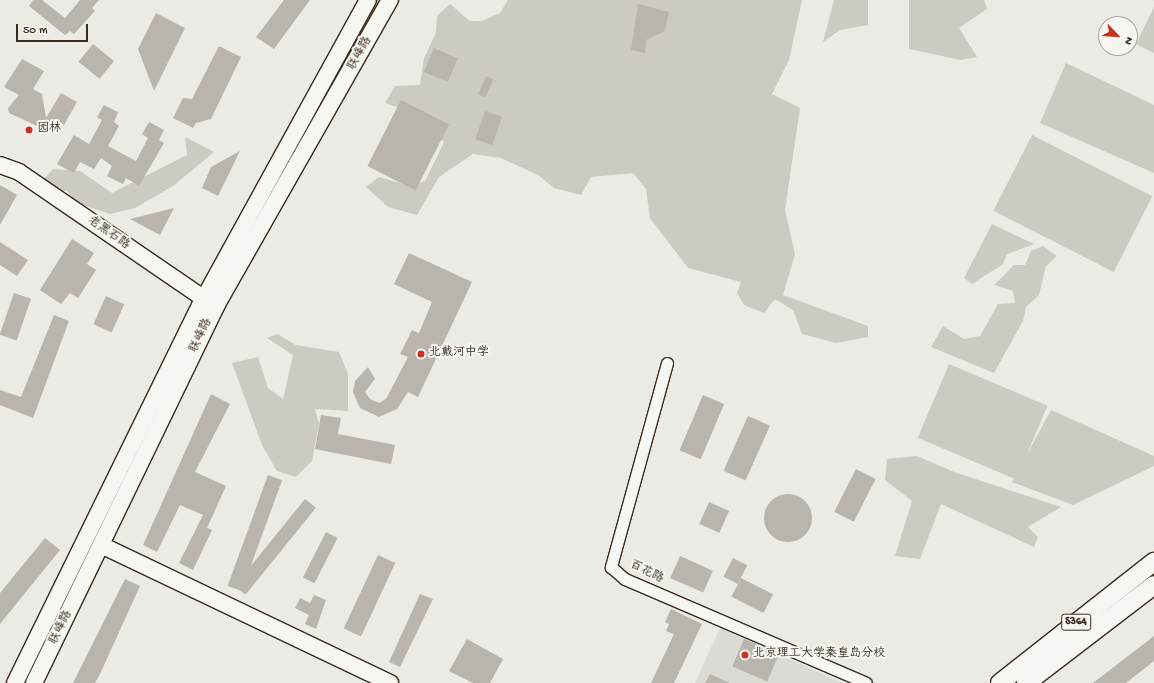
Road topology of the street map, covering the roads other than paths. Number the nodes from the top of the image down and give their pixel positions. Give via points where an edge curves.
1 (368, 0) edge
2 (390, 0) edge
3 (0, 165) edge
4 (209, 303) junction
5 (667, 363) dead end
6 (88, 538) junction
7 (102, 546) junction
8 (1154, 562) edge
9 (1154, 585) edge
10 (15, 683) edge
11 (34, 683) edge
12 (390, 683) edge
13 (866, 683) edge
14 (1000, 683) edge
15 (1026, 683) edge

1 - 4 main road, 联峰路
2 - 4 main road, 联峰路
3 - 4 main road, 老黑石路 via 18,172
4 - 6 main road, 联峰路
4 - 7 main road, 联峰路
5 - 13 street, 百花路 via 611,567 625,579
6 - 7 street
6 - 10 main road, 联峰路
7 - 11 main road, 联峰路
7 - 12 main road
8 - 14 main road, S364
9 - 15 main road, S364

